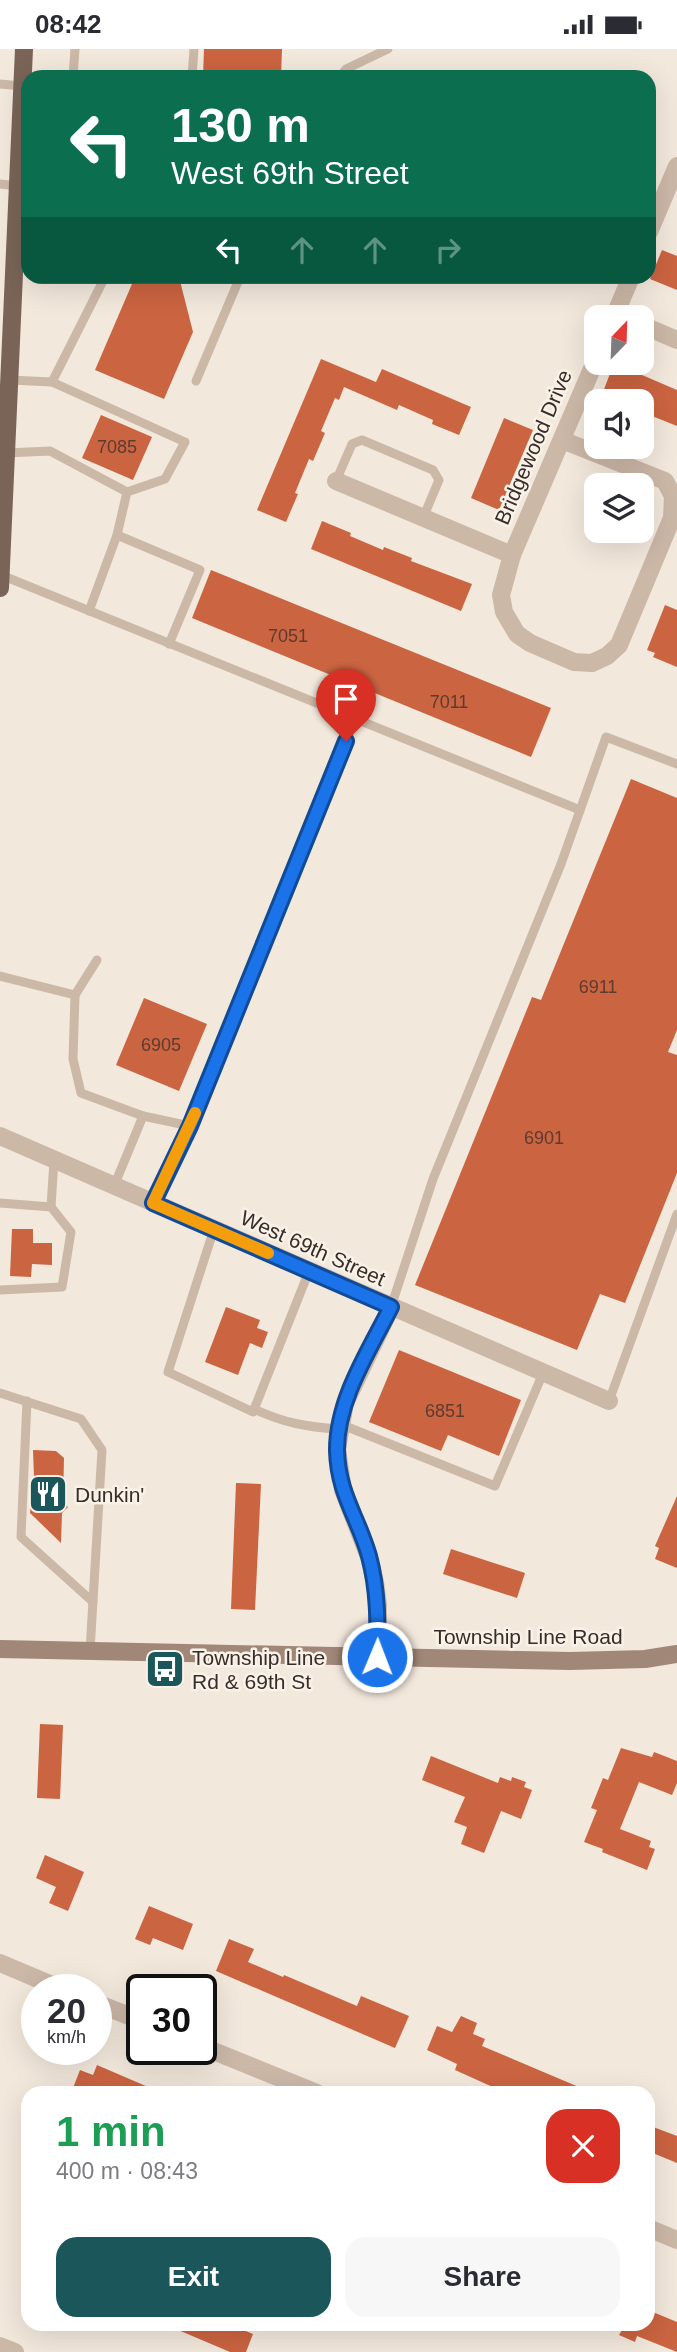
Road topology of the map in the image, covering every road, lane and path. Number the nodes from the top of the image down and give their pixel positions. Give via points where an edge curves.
1 (24, 49) edge
2 (75, 49) edge
3 (194, 49) edge
4 (388, 49) edge
5 (23, 70) edge
6 (74, 70) edge
7 (192, 70) edge
8 (345, 70) edge
9 (0, 84) edge
10 (21, 86) edge
11 (21, 111) edge
12 (677, 166) edge
13 (0, 184) edge
14 (18, 186) junction
15 (21, 214) edge
16 (656, 216) edge
17 (21, 228) edge
18 (101, 284) edge
19 (237, 284) edge
20 (628, 284) edge
21 (621, 305) edge
22 (654, 330) edge
23 (677, 340) edge
24 (7, 370) edge
25 (589, 375) edge
26 (196, 381) dead end
27 (52, 382) junction
28 (562, 440) junction
29 (6, 453) junction
30 (336, 481) joint
31 (127, 492) junction
32 (423, 518) junction
33 (117, 535) junction
34 (512, 555) junction
35 (1, 575) edge
36 (0, 589) edge
37 (89, 611) junction
38 (169, 644) junction
39 (355, 719) junction
40 (677, 764) edge
41 (580, 810) junction
42 (97, 960) dead end
43 (0, 976) edge
44 (75, 995) junction
45 (143, 1116) junction
46 (190, 1126) junction
47 (0, 1136) edge
48 (54, 1160) junction
49 (114, 1186) junction
50 (0, 1203) edge
51 (153, 1203) junction
52 (51, 1207) junction
53 (677, 1215) edge
54 (214, 1229) junction
55 (309, 1271) junction
56 (0, 1290) edge
57 (391, 1307) junction
58 (543, 1373) junction
59 (0, 1393) edge
60 (27, 1401) junction
61 (609, 1401) joint
62 (254, 1409) junction
63 (340, 1426) junction
64 (93, 1602) junction
65 (0, 1649) edge
66 (90, 1651) junction
67 (677, 1654) edge
68 (377, 1657) junction
69 (0, 1963) edge
70 (26, 1974) edge
71 (217, 2052) edge
72 (300, 2086) edge
73 (655, 2231) edge
74 (677, 2240) edge
75 (0, 2346) edge
76 (15, 2352) edge

1 - 5 main road
2 - 6 lane
3 - 7 lane
4 - 8 lane
9 - 10 lane
11 - 14 main road
12 - 16 street
13 - 14 lane
14 - 15 main road
17 - 24 main road via 11,265
18 - 27 lane
19 - 26 lane
20 - 21 street
22 - 23 street
24 - 27 lane
24 - 29 main road
25 - 28 street, Bridgewood Drive
27 - 31 lane via 185,442 165,479
28 - 34 street, Bridgewood Drive
28 - 34 street, Bridgewood Drive via 665,481 673,496 671,518 619,645 592,663 574,661 517,634 504,612 501,595
29 - 31 lane via 50,451
29 - 35 main road
30 - 32 street
30 - 32 lane via 355,441 362,440 433,470 439,480
31 - 33 lane
32 - 34 street
33 - 37 lane
33 - 38 lane via 200,570
35 - 36 main road
35 - 37 lane
37 - 38 lane
38 - 39 lane
39 - 41 lane
39 - 46 lane
40 - 41 lane via 606,737
41 - 57 lane via 433,1179
42 - 44 lane
43 - 44 lane
44 - 45 lane via 73,1059 81,1093
45 - 46 lane
45 - 49 lane
46 - 51 lane
47 - 48 street, West 69th Street
48 - 49 street, West 69th Street
48 - 52 lane
49 - 51 street, West 69th Street
50 - 52 lane
51 - 54 street, West 69th Street
52 - 56 lane via 71,1231 62,1287
53 - 61 lane
54 - 55 street, West 69th Street
54 - 62 lane via 168,1372
55 - 57 street, West 69th Street
55 - 62 lane
57 - 58 street, West 69th Street
57 - 63 street via 349,1393
58 - 61 street, West 69th Street
58 - 63 lane via 495,1486
59 - 60 lane
60 - 64 lane via 21,1537
60 - 64 lane via 81,1419 102,1450
62 - 63 lane via 308,1428
63 - 68 street via 338,1462 343,1490 375,1582
64 - 66 lane
65 - 66 main road, Township Line Road
66 - 68 main road, Township Line Road
67 - 68 main road, Township Line Road via 570,1661
69 - 70 street
71 - 72 street
73 - 74 street
75 - 76 street

